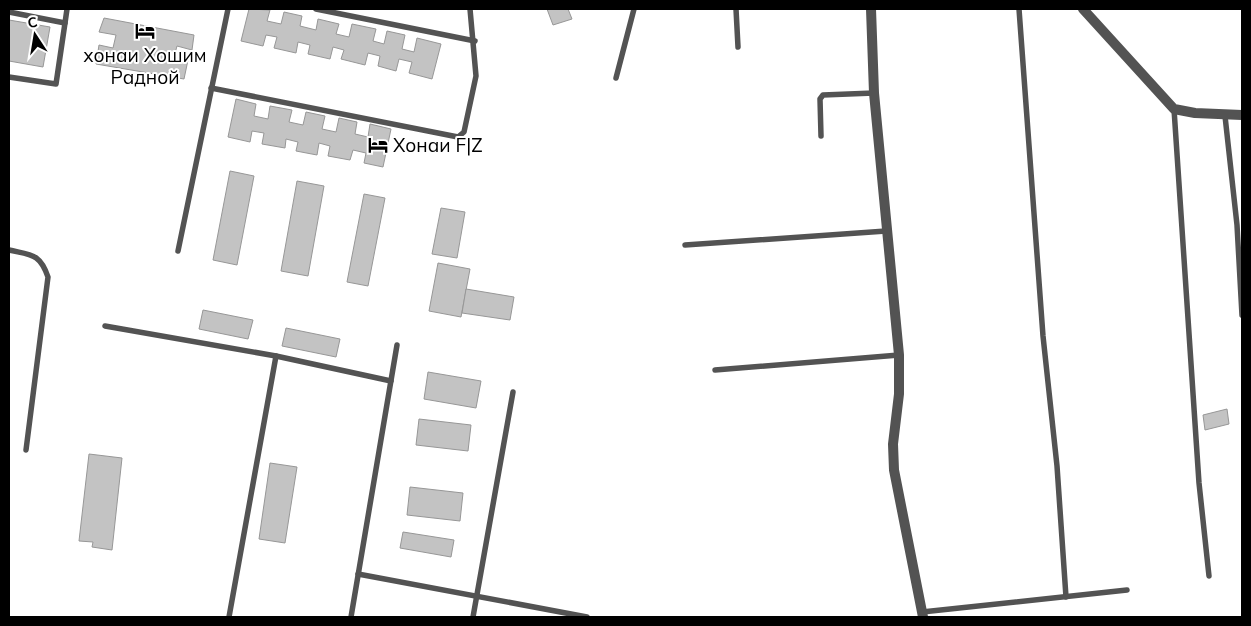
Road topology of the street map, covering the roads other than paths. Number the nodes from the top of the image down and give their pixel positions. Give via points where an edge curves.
1 (67, 9) edge
2 (228, 9) edge
3 (316, 9) edge
4 (470, 9) edge
5 (634, 9) edge
6 (736, 9) edge
7 (872, 9) edge
8 (1019, 9) edge
9 (1083, 9) edge
10 (11, 11) edge
11 (65, 23) junction
12 (475, 40) junction
13 (738, 46) dead end
14 (9, 77) edge
15 (616, 78) dead end
16 (211, 88) junction
17 (874, 93) junction
18 (1174, 109) junction
19 (1242, 115) edge
20 (1226, 116) junction
21 (822, 136) dead end
22 (886, 231) junction
23 (685, 245) dead end
24 (9, 250) edge
25 (178, 252) dead end
26 (1242, 315) edge
27 (105, 326) dead end
28 (397, 345) dead end
29 (899, 355) junction
30 (276, 356) junction
31 (715, 370) dead end
32 (391, 381) junction
33 (513, 392) dead end
34 (26, 450) dead end
35 (358, 574) junction
36 (1209, 576) dead end
37 (1126, 590) dead end
38 (477, 596) junction
39 (1066, 597) junction
40 (922, 614) edge
41 (229, 617) edge
42 (351, 617) edge
43 (473, 617) edge
44 (587, 617) edge

1 - 11 lane
2 - 16 lane
3 - 12 lane
4 - 12 lane
5 - 15 lane
6 - 13 lane
7 - 17 street
8 - 39 lane
9 - 18 street
10 - 11 lane
11 - 14 lane via 56,84
12 - 16 lane via 475,84 464,132 458,137
16 - 25 lane
17 - 21 lane via 823,95 820,99
17 - 22 street
18 - 20 street
18 - 36 lane via 1199,484
19 - 20 street
20 - 26 lane
22 - 23 lane
22 - 29 street
24 - 34 lane via 42,261 48,277
27 - 30 lane
28 - 32 lane
29 - 31 lane
29 - 40 street via 899,394 892,444 894,470
30 - 32 lane
30 - 41 lane
32 - 35 lane
33 - 38 lane
35 - 38 lane
35 - 42 lane
37 - 39 lane
38 - 43 lane
38 - 44 lane
39 - 40 lane

